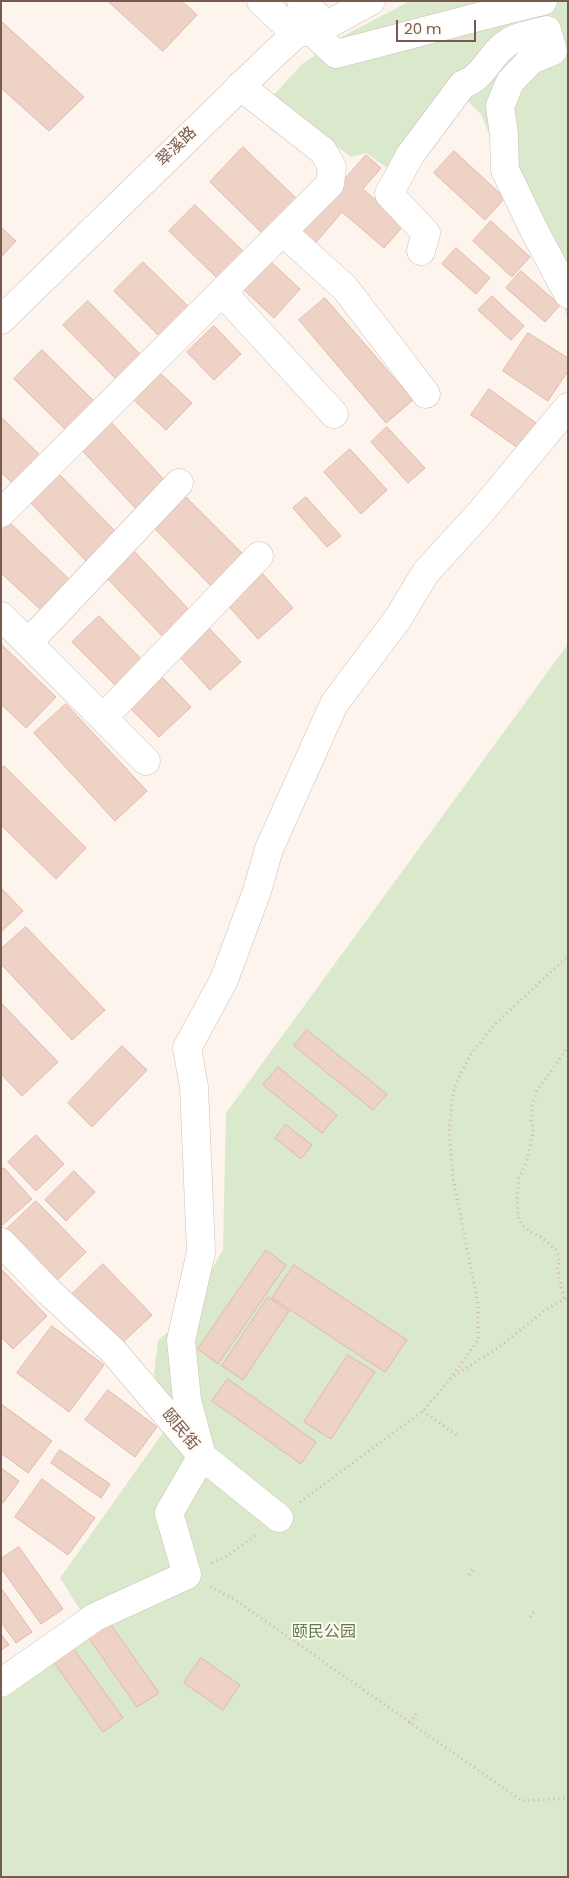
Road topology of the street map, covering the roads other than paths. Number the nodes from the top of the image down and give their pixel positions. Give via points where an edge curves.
1 (261, 1) edge
2 (301, 1) edge
3 (371, 1) edge
4 (543, 1) edge
5 (311, 30) junction
6 (240, 86) junction
7 (283, 232) junction
8 (421, 252) dead end
9 (222, 292) junction
10 (568, 294) edge
11 (1, 320) edge
12 (426, 394) dead end
13 (568, 407) edge
14 (334, 414) dead end
15 (179, 483) dead end
16 (1, 513) edge
17 (259, 556) dead end
18 (1, 616) edge
19 (28, 643) junction
20 (103, 718) junction
21 (146, 761) dead end
22 (1, 1242) edge
23 (202, 1456) junction
24 (278, 1518) road end
25 (1, 1684) edge

1 - 5 street
2 - 5 street
3 - 5 street, 翠溪路
4 - 5 street via 336,54
5 - 6 street, 翠溪路
6 - 7 street via 323,150 332,167 330,184
6 - 11 street, 翠溪路
7 - 9 street
7 - 12 street via 345,288
8 - 10 street via 426,233 388,194 410,155 463,84 471,82 509,41 547,30 553,51 531,60 510,82 500,106 506,170
9 - 14 street
9 - 16 street
13 - 23 street via 481,512 426,572 399,617 334,704 268,849 257,892 224,980 187,1048 194,1087 201,1252 181,1340 186,1400
15 - 19 street
17 - 20 street
18 - 19 street
19 - 20 street
20 - 21 street
22 - 23 street, 颐民街 via 113,1351
23 - 24 street
23 - 25 street, 颐民街 via 169,1513 187,1575 95,1617

